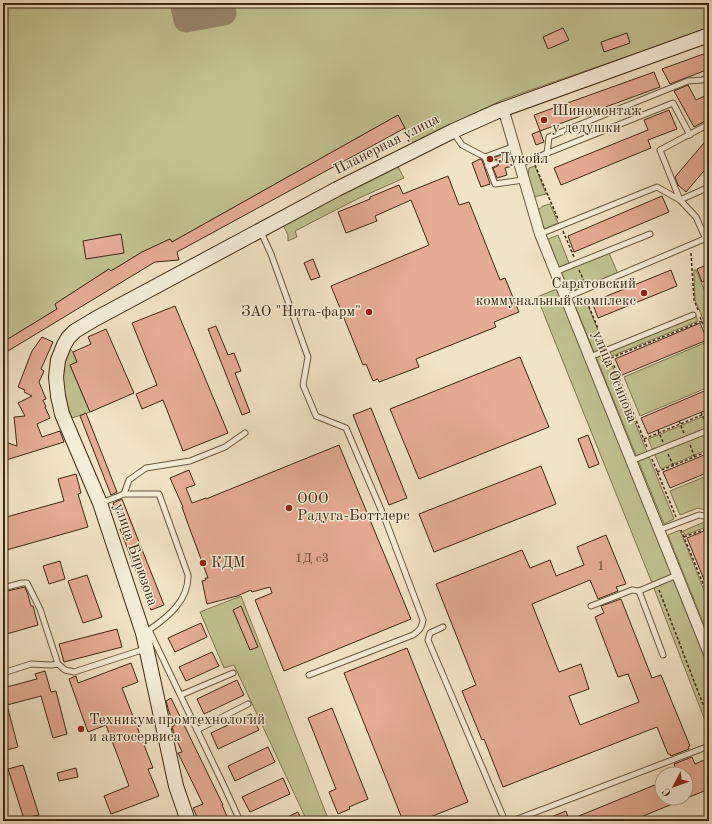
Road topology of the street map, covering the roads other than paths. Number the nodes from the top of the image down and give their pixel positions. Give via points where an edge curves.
1 (709, 35) edge
2 (709, 77) edge
3 (503, 108) junction
4 (709, 124) edge
5 (453, 132) junction
6 (690, 134) junction
7 (548, 153) junction
8 (516, 156) junction
9 (485, 157) junction
10 (495, 163) dead end
11 (488, 166) junction
12 (523, 180) junction
13 (709, 187) edge
14 (680, 200) junction
15 (260, 230) junction
16 (540, 234) junction
17 (650, 234) dead end
18 (708, 239) edge
19 (709, 246) edge
20 (555, 272) junction
21 (566, 298) junction
22 (693, 316) dead end
23 (95, 319) joint
24 (590, 358) junction
25 (709, 430) edge
26 (245, 433) dead end
27 (631, 461) junction
28 (124, 494) junction
29 (100, 504) junction
30 (709, 518) edge
31 (659, 530) junction
32 (677, 575) junction
33 (3, 588) edge
34 (639, 591) junction
35 (591, 606) dead end
36 (443, 627) dead end
37 (146, 632) junction
38 (146, 648) junction
39 (708, 649) edge
40 (664, 654) dead end
41 (58, 664) junction
42 (3, 673) edge
43 (233, 673) dead end
44 (309, 675) dead end
45 (181, 695) junction
46 (248, 704) dead end
47 (197, 730) junction
48 (709, 746) edge
49 (188, 821) edge
50 (240, 821) edge
51 (505, 821) edge
52 (512, 821) edge

1 - 3 main road, Планерная улица
2 - 7 lane via 688,81 549,137
3 - 5 main road, Планерная улица
3 - 8 street, улица Осипова
4 - 6 lane
5 - 9 lane via 462,145
5 - 15 main road, Планерная улица
6 - 7 lane via 673,102
6 - 14 lane via 660,150
7 - 8 lane
8 - 9 lane
8 - 12 street, улица Осипова
9 - 11 lane
10 - 11 lane
11 - 12 lane via 495,184
12 - 16 street, улица Осипова
13 - 14 lane
14 - 16 lane via 657,187
14 - 18 lane via 696,217
15 - 23 main road, Планерная улица
15 - 44 lane via 308,356 303,385 316,416 346,428 385,519 423,620 419,631 413,635
16 - 20 street, улица Осипова
17 - 20 lane
18 - 19 lane
18 - 21 lane
20 - 21 street, улица Осипова
21 - 24 street, улица Осипова
22 - 24 lane
23 - 29 main road, улица Бирюзова via 68,338 58,360 56,377 62,414
24 - 27 street, улица Осипова
25 - 27 lane
26 - 28 lane via 225,447 190,461 146,468 129,480
27 - 31 street, улица Осипова
28 - 29 lane
28 - 37 lane via 159,494 188,575 188,584 181,601 167,618
29 - 37 main road, улица Бирюзова
30 - 31 lane via 699,515
31 - 32 street, улица Осипова
32 - 34 lane
32 - 39 street, улица Осипова
33 - 41 lane via 27,583 40,609
34 - 35 lane via 632,590
34 - 40 lane
36 - 51 lane via 430,633 428,640
37 - 38 main road, улица Бирюзова
37 - 45 lane
38 - 41 lane via 74,672 65,670
38 - 49 main road, улица Бирюзова via 176,786
41 - 42 lane via 31,664
43 - 45 lane
45 - 47 lane
46 - 47 lane
47 - 50 lane
48 - 52 lane

